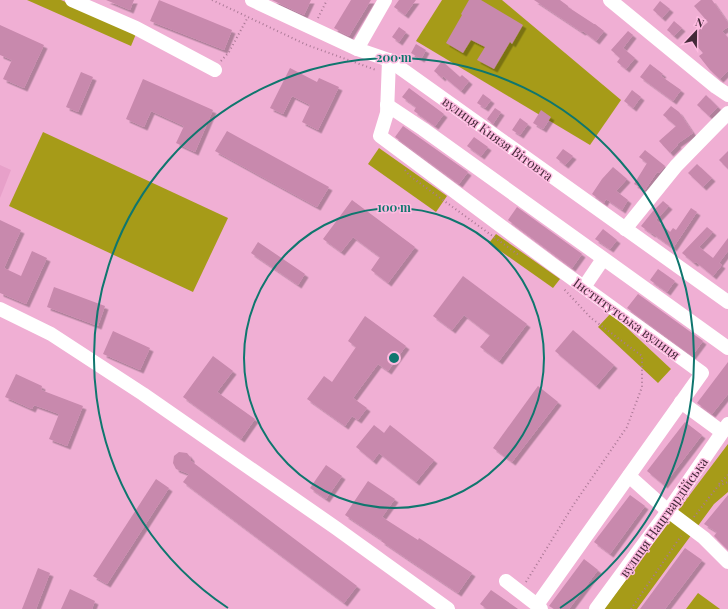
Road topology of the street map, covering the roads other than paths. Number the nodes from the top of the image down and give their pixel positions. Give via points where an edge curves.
1 (72, 0) edge
2 (252, 0) edge
3 (385, 0) edge
4 (610, 0) edge
5 (358, 49) junction
6 (389, 60) junction
7 (214, 70) road end
8 (728, 95) edge
9 (387, 105) junction
10 (728, 113) edge
11 (625, 229) junction
12 (603, 259) junction
13 (584, 287) junction
14 (728, 302) edge
15 (0, 309) edge
16 (728, 348) edge
17 (681, 402) junction
18 (725, 428) edge
19 (628, 476) junction
20 (668, 511) junction
21 (728, 562) edge
22 (506, 581) dead end
23 (539, 607) edge
24 (448, 609) edge
25 (596, 609) edge

1 - 7 street via 136,28
2 - 5 street, вулиця Князя Вітовта
3 - 5 street
4 - 8 street via 716,88
5 - 6 street, вулиця Князя Вітовта
6 - 9 street, Інститутська вулиця
6 - 11 street, вулиця Князя Вітовта
9 - 12 street
9 - 13 street, Інститутська вулиця via 380,136
10 - 11 street via 676,166
11 - 14 street, вулиця Князя Вітовта
12 - 13 street
12 - 16 street
13 - 17 street, Інститутська вулиця via 702,372
15 - 24 street via 51,334 143,394
17 - 18 street
17 - 19 street, Інститутська вулиця
18 - 20 street, вулиця Нацгвардійська
19 - 20 street
19 - 23 street, Інститутська вулиця
20 - 21 street via 704,538
20 - 25 street, вулиця Нацгвардійська
22 - 23 street

